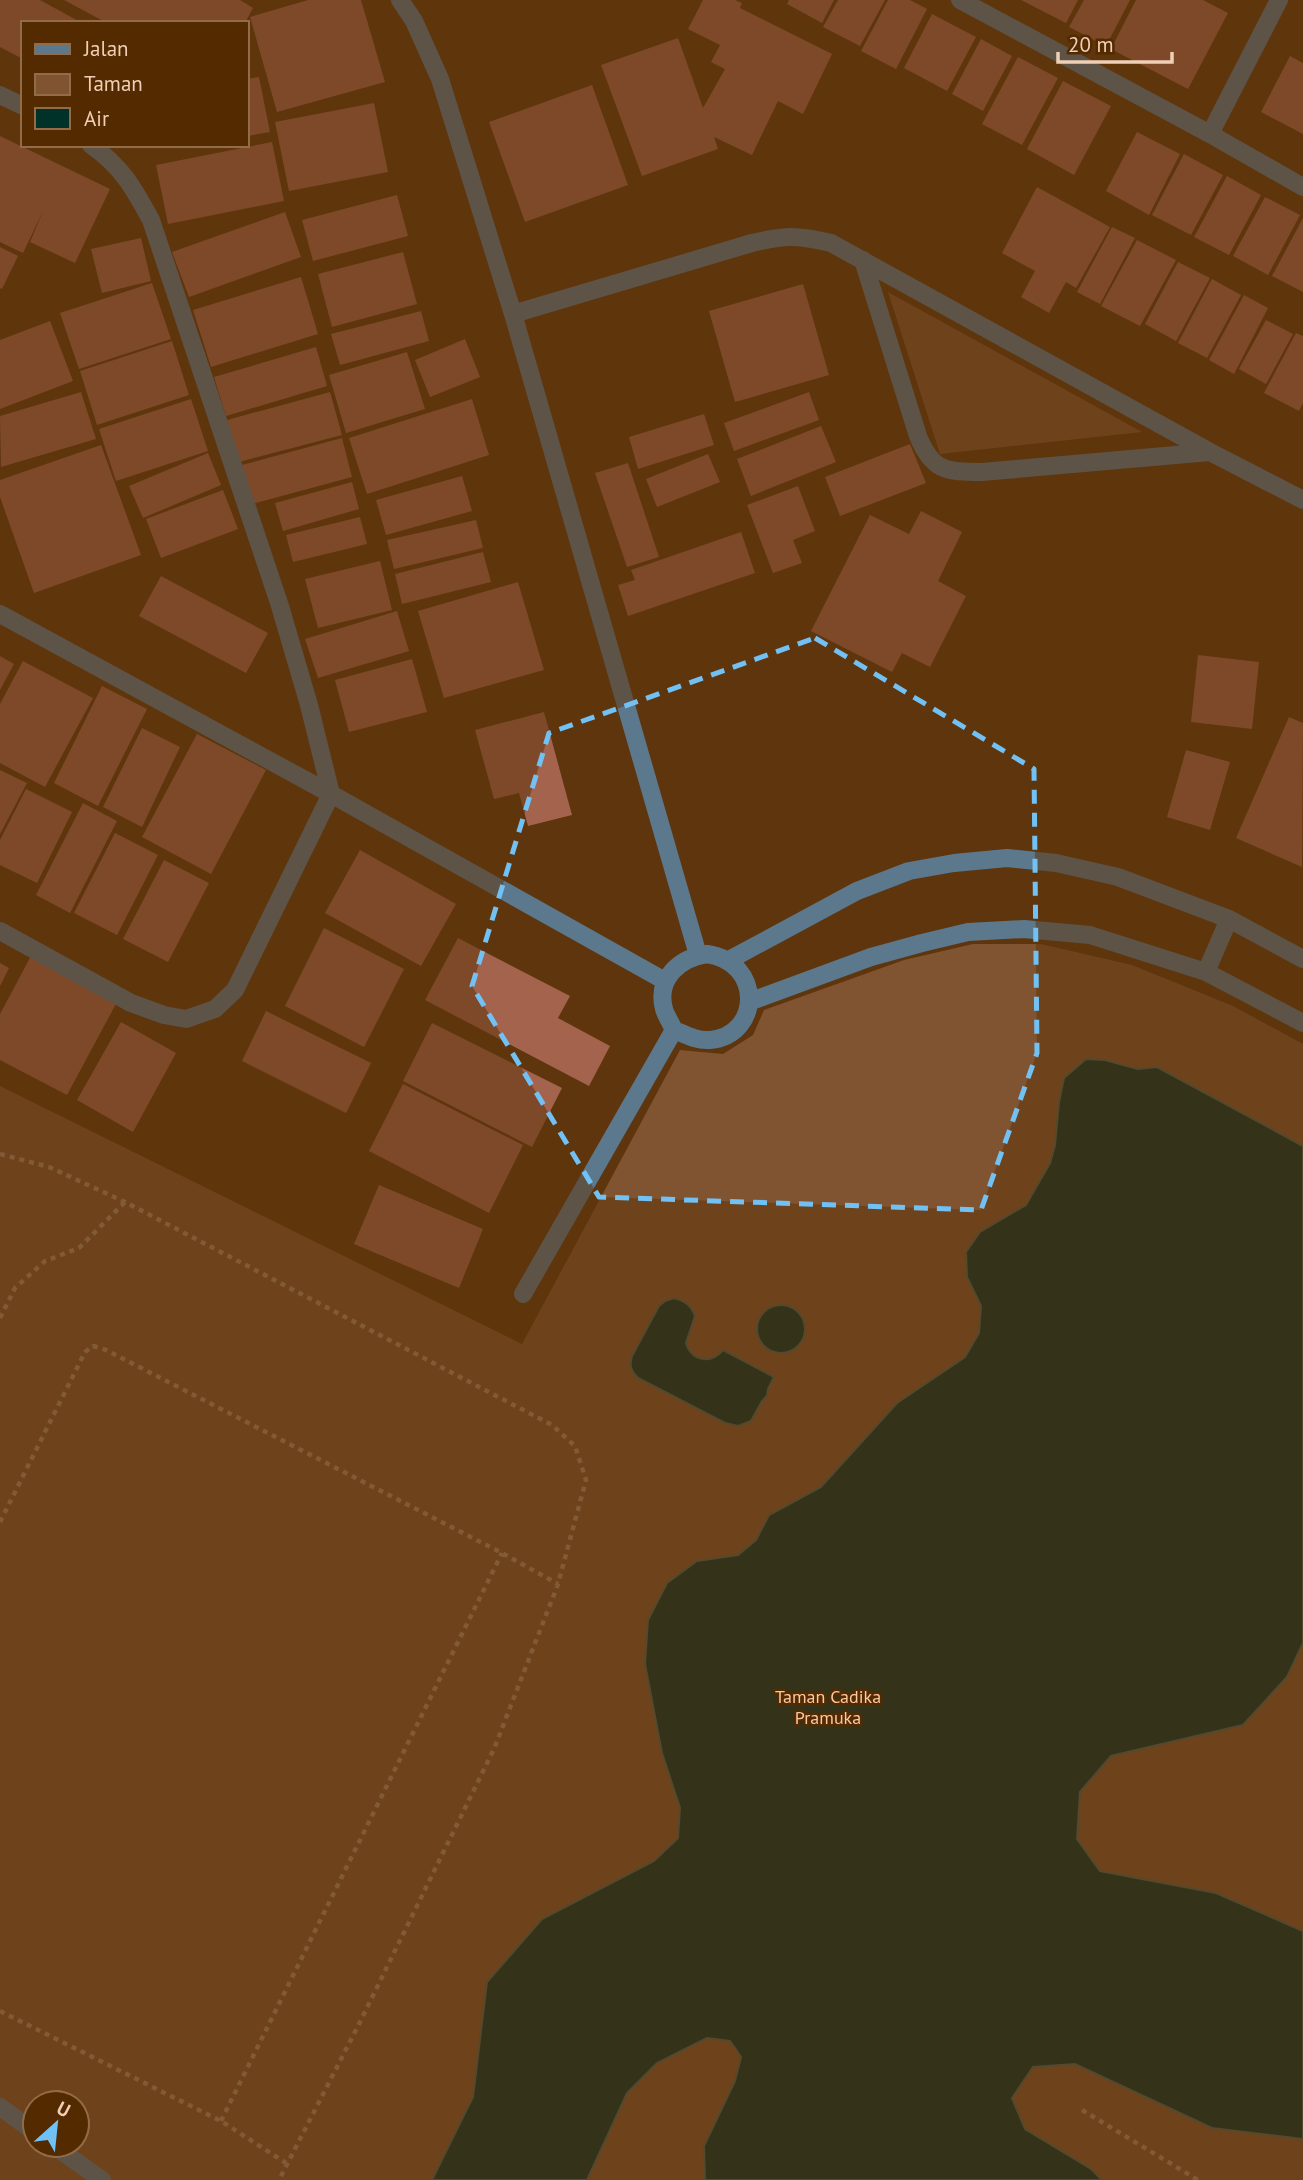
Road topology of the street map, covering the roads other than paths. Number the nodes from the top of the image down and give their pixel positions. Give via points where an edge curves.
1 (400, 0) edge
2 (960, 0) edge
3 (1279, 0) edge
4 (0, 95) edge
5 (21, 105) edge
6 (1210, 134) junction
7 (94, 147) edge
8 (1303, 187) edge
9 (863, 260) junction
10 (513, 314) junction
11 (1210, 452) junction
12 (1303, 500) edge
13 (0, 614) edge
14 (331, 794) junction
15 (1229, 919) junction
16 (0, 931) edge
17 (698, 955) junction
18 (1303, 958) edge
19 (729, 960) junction
20 (1206, 972) junction
21 (666, 981) junction
22 (749, 1002) junction
23 (1303, 1023) edge
24 (674, 1030) junction
25 (523, 1294) dead end
26 (0, 2107) edge
27 (21, 2122) edge
28 (73, 2159) edge
29 (102, 2180) edge

1 - 10 street via 440,79
2 - 6 street
3 - 6 street
4 - 5 street
6 - 8 street
7 - 14 street via 132,184 151,220 280,606
9 - 10 street via 831,243 802,236 776,237
9 - 11 street
9 - 11 street via 918,436 926,456 941,468 982,472
10 - 17 street
11 - 12 street
13 - 14 street
14 - 16 street via 235,990 215,1009 186,1018 163,1016
14 - 21 street
15 - 18 street
15 - 19 street via 1118,877 1007,858 909,871 857,891
15 - 20 street
17 - 19 street
17 - 21 street via 673,968
19 - 22 street via 745,978
20 - 22 street via 1090,935 1024,929 968,932 872,957
20 - 23 street
21 - 24 street via 664,1010
22 - 24 street via 745,1016 725,1036 696,1039
24 - 25 street
26 - 27 street
28 - 29 street

